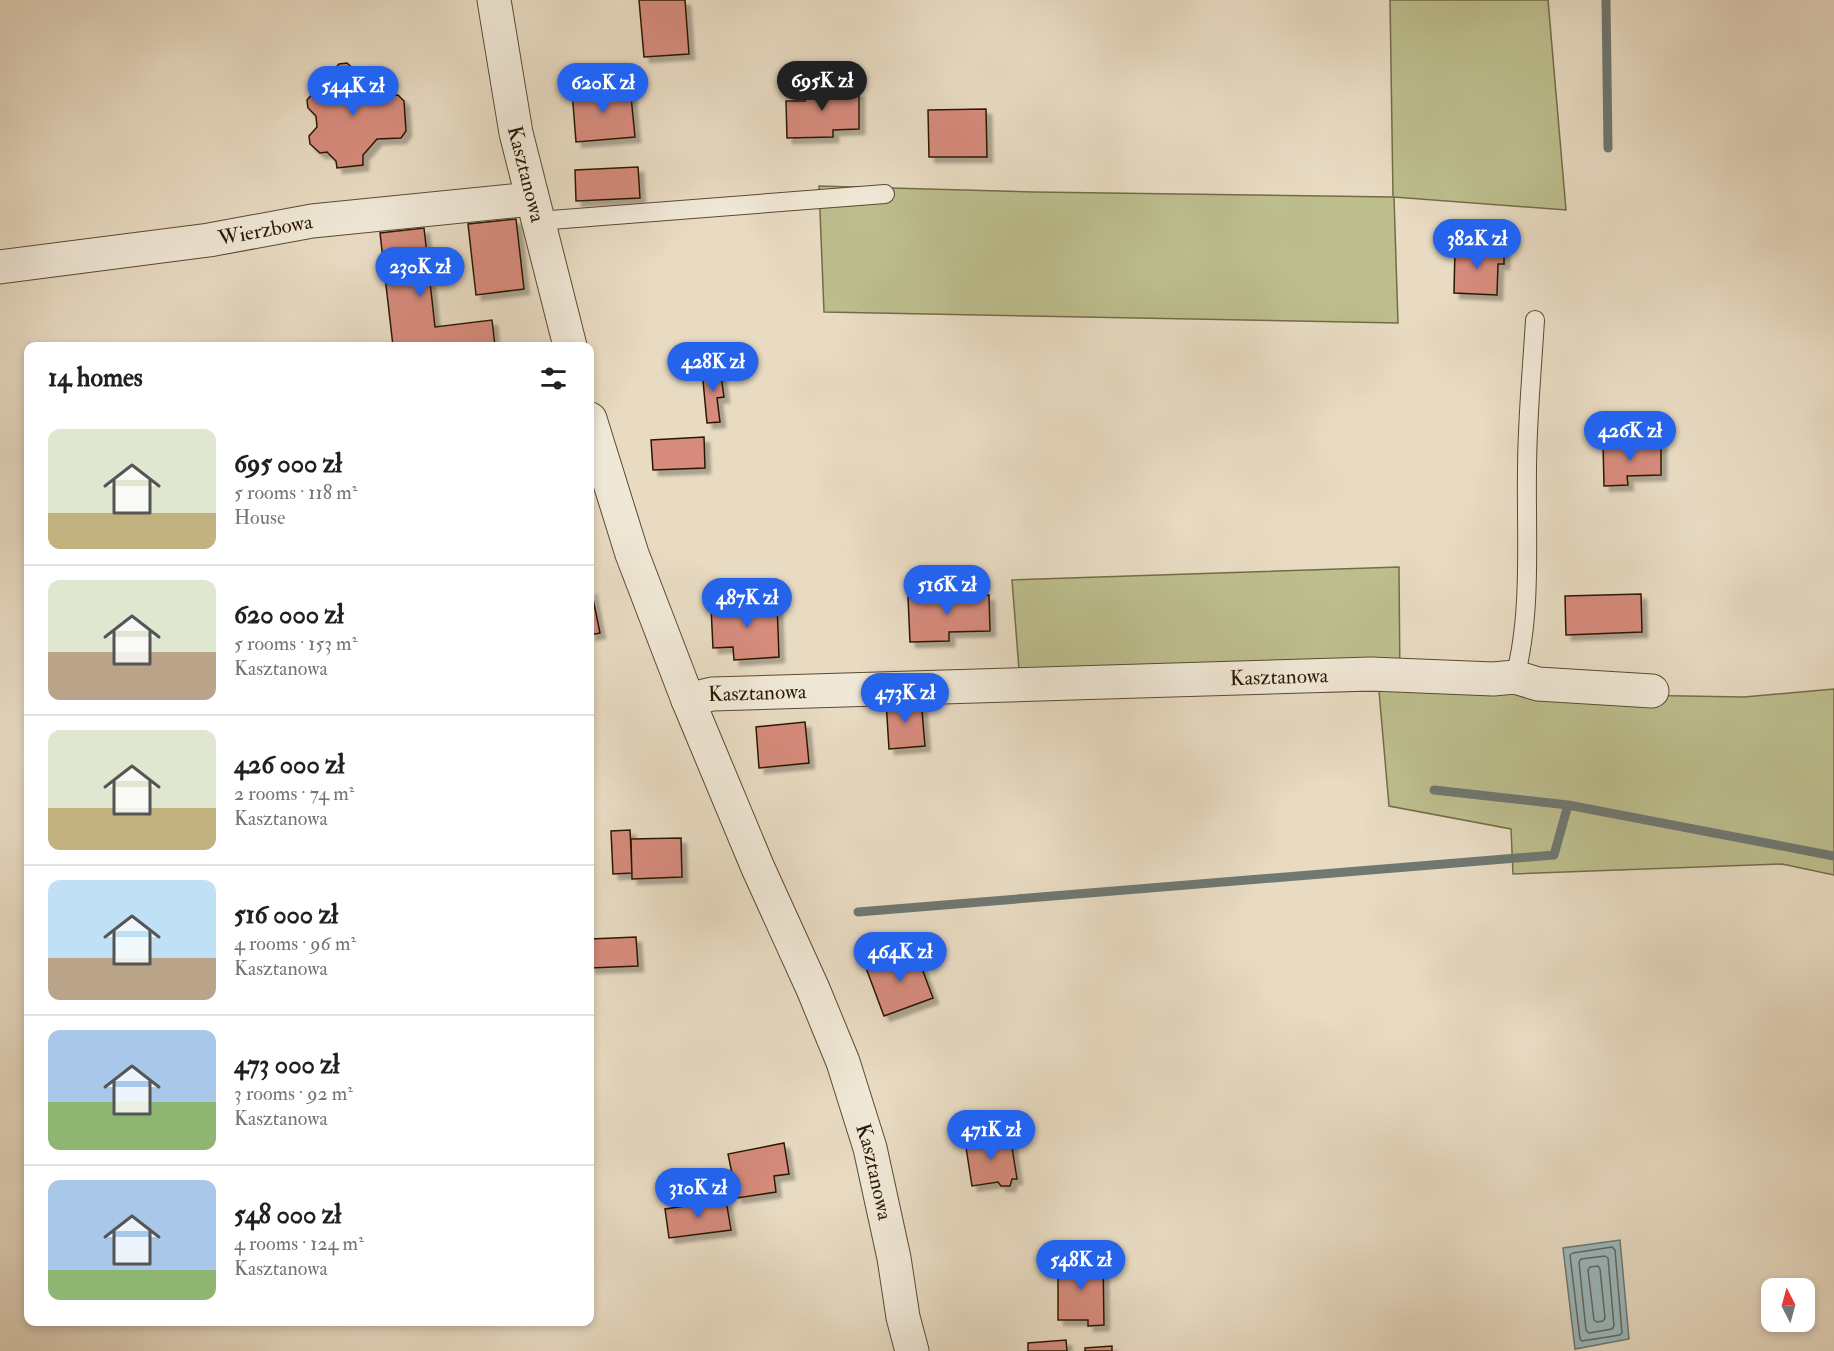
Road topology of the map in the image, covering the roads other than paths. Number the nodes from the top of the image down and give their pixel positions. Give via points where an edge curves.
1 (494, 0) edge
2 (885, 194) dead end
3 (535, 210) junction
4 (0, 267) edge
5 (1535, 320) dead end
6 (569, 342) edge
7 (594, 432) edge
8 (1515, 677) junction
9 (1652, 691) dead end
10 (687, 700) junction
11 (912, 1351) edge

1 - 3 street, Kasztanowa via 514,122
2 - 3 lane
3 - 4 street, Wierzbowa via 312,221 209,240
3 - 6 street, Kasztanowa
5 - 8 lane via 1527,464 1526,589 1521,654
7 - 10 street, Kasztanowa via 632,554
8 - 9 street, Kasztanowa via 1538,684
8 - 10 street, Kasztanowa via 1371,674 712,694
10 - 11 street, Kasztanowa via 843,1062 870,1148

